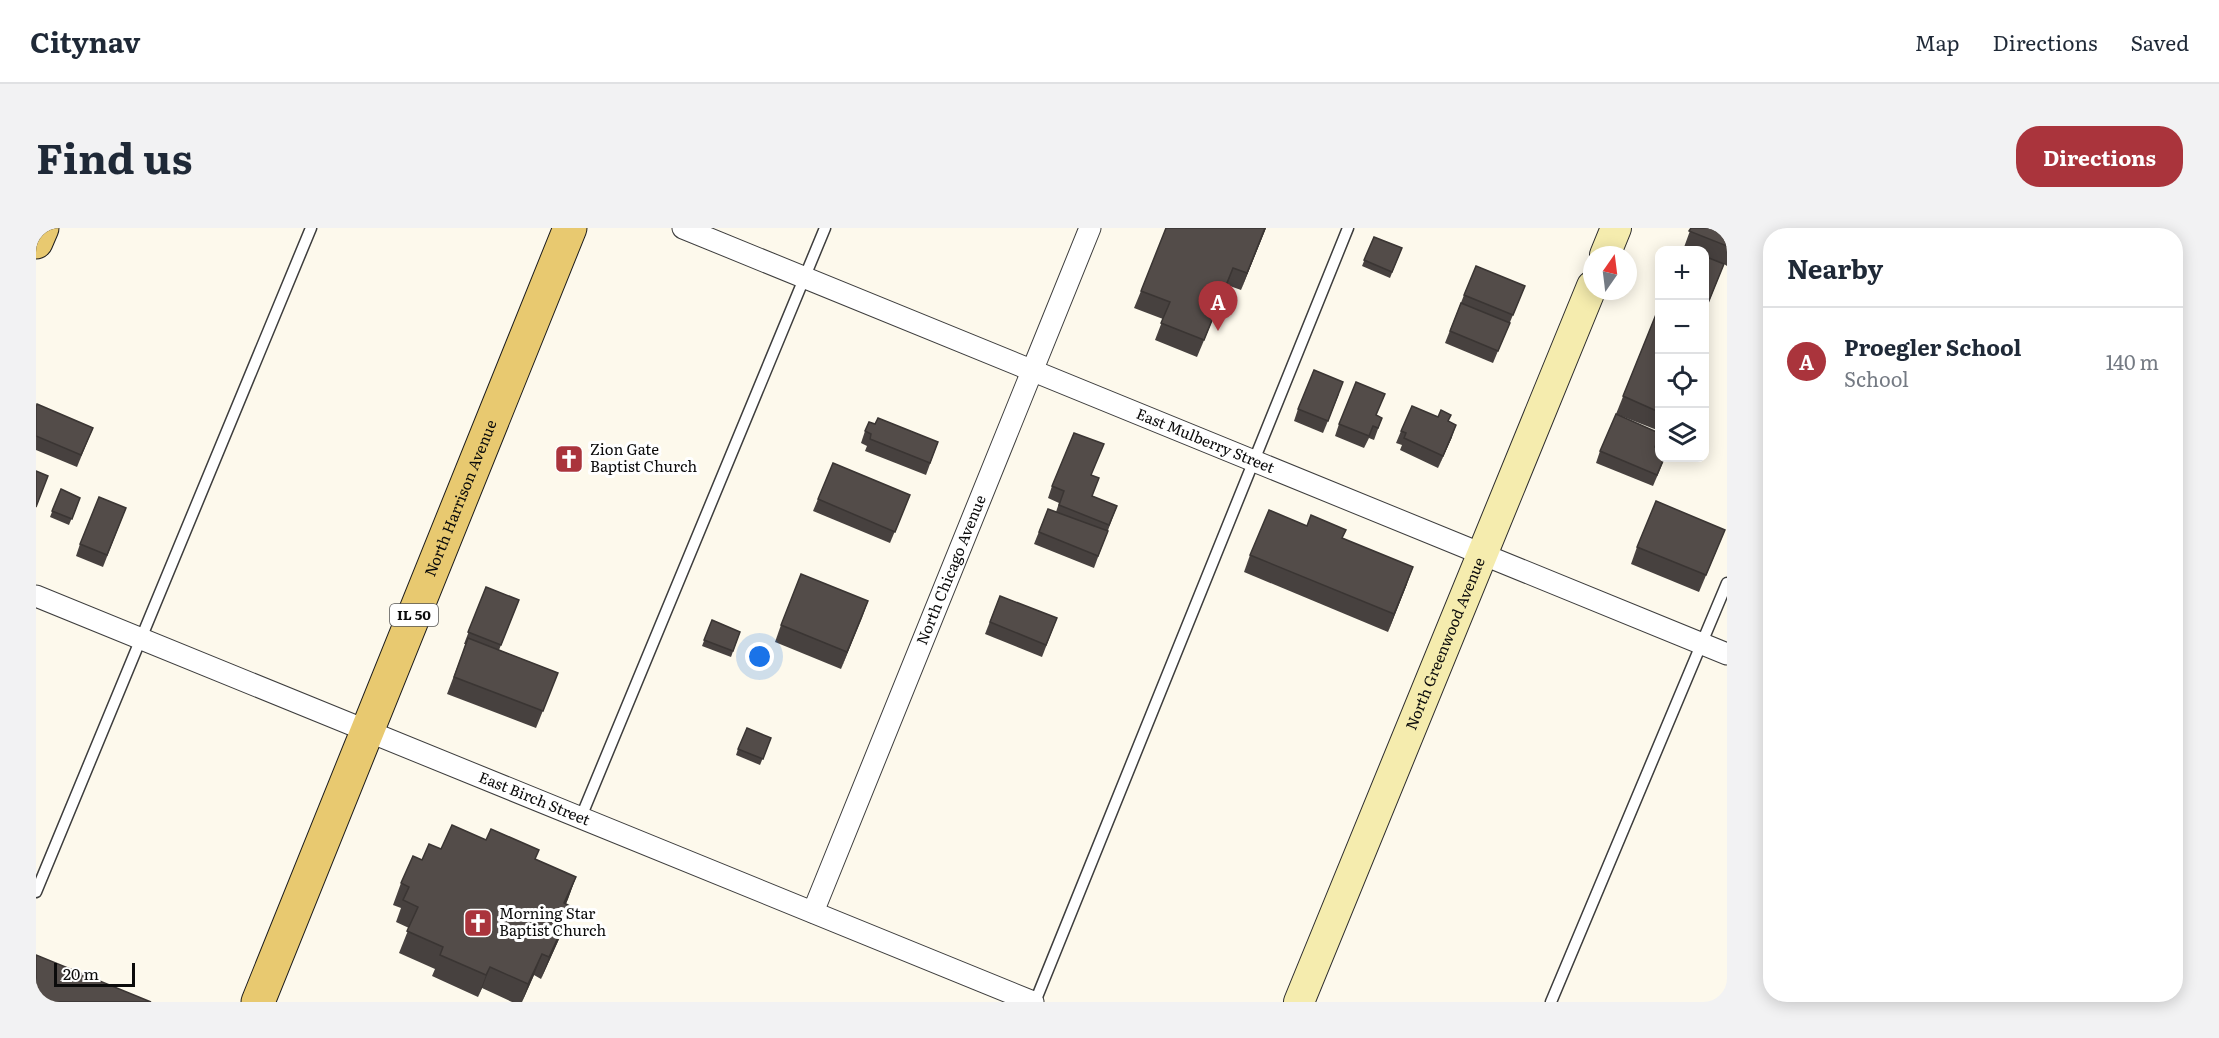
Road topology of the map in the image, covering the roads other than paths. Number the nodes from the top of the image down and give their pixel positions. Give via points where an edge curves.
1 (42, 228) edge
2 (311, 228) edge
3 (570, 228) edge
4 (683, 228) edge
5 (825, 228) edge
6 (1090, 228) edge
7 (1348, 228) edge
8 (1616, 228) edge
9 (36, 242) edge
10 (1609, 246) edge
11 (804, 277) junction
12 (1586, 300) edge
13 (1032, 370) junction
14 (1254, 461) junction
15 (1482, 554) junction
16 (1727, 583) edge
17 (36, 596) edge
18 (141, 638) junction
19 (1702, 643) junction
20 (1727, 654) edge
21 (368, 731) junction
22 (581, 817) junction
23 (36, 892) edge
24 (813, 912) junction
25 (258, 1002) edge
26 (1034, 1002) edge
27 (1299, 1002) edge
28 (1551, 1002) edge

1 - 9 main road
2 - 18 lane
3 - 21 main road, North Harrison Avenue / IL 50
4 - 11 street, East Mulberry Street
5 - 11 lane
6 - 13 street, North Chicago Avenue
7 - 14 lane
8 - 10 street
11 - 13 street, East Mulberry Street
11 - 22 lane
12 - 15 street, North Greenwood Avenue
13 - 14 street, East Mulberry Street
13 - 24 street, North Chicago Avenue
14 - 15 street, East Mulberry Street
14 - 26 lane
15 - 19 street, East Mulberry Street
15 - 27 street, North Greenwood Avenue
16 - 19 lane
17 - 18 street, East Birch Street
18 - 21 street, East Birch Street
18 - 23 lane
19 - 20 street, East Mulberry Street
19 - 28 lane
21 - 22 street, East Birch Street
21 - 25 main road, North Harrison Avenue / IL 50
22 - 24 street, East Birch Street
24 - 26 street, East Birch Street

